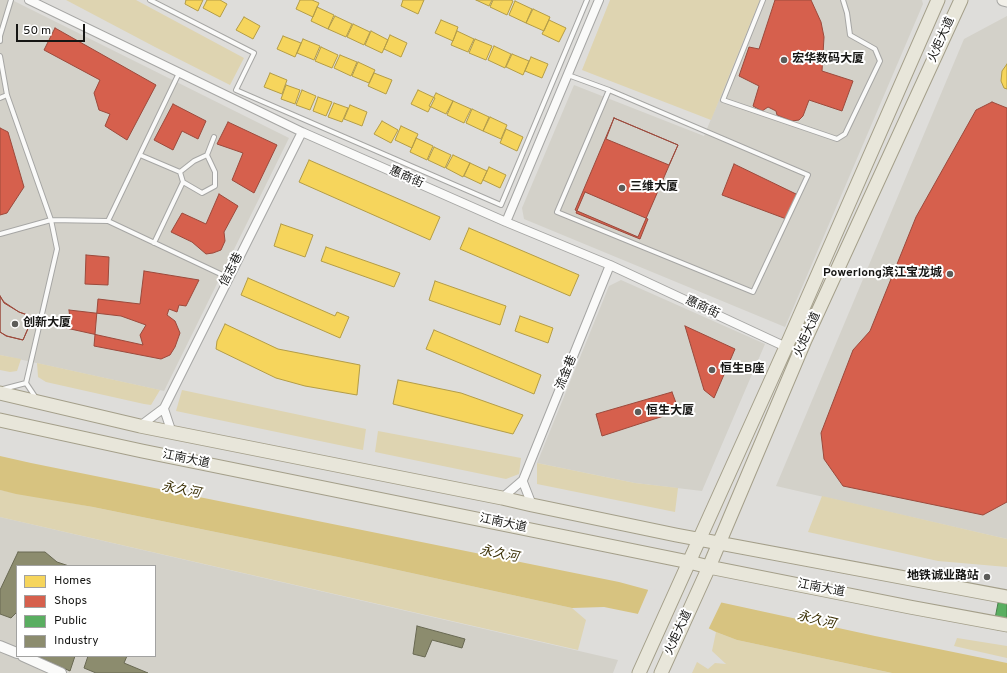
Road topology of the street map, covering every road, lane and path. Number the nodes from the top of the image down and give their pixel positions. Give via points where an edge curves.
1 (11, 0) edge
2 (29, 0) edge
3 (150, 0) edge
4 (587, 0) edge
5 (599, 0) edge
6 (763, 0) edge
7 (843, 0) edge
8 (938, 0) edge
9 (960, 0) edge
10 (1003, 0) edge
11 (1007, 1) edge
12 (0, 41) edge
13 (0, 56) edge
14 (179, 73) junction
15 (567, 75) junction
16 (610, 90) junction
17 (7, 95) junction
18 (0, 98) edge
19 (302, 132) junction
20 (214, 137) dead end
21 (140, 155) junction
22 (207, 155) junction
23 (180, 172) junction
24 (183, 182) junction
25 (52, 220) junction
26 (108, 221) junction
27 (506, 222) junction
28 (0, 234) edge
29 (154, 243) junction
30 (610, 265) junction
31 (229, 278) junction
32 (786, 347) junction
33 (26, 383) junction
34 (0, 392) edge
35 (39, 403) junction
36 (164, 409) junction
37 (0, 420) edge
38 (140, 426) junction
39 (172, 433) junction
40 (523, 482) junction
41 (502, 498) junction
42 (532, 505) junction
43 (700, 539) junction
44 (720, 543) junction
45 (689, 562) junction
46 (709, 567) junction
47 (1007, 597) edge
48 (1007, 625) edge
49 (0, 646) edge
50 (16, 653) edge
51 (25, 657) edge
52 (62, 673) edge
53 (639, 673) edge
54 (661, 673) edge

1 - 12 lane
2 - 14 street, 惠商街
3 - 4 lane via 254,53 236,90 501,205
5 - 15 street
6 - 7 lane via 723,100 837,139 845,134 880,60 875,48 850,35
8 - 32 main road, 火炬大道
9 - 44 main road, 火炬大道 via 806,340
10 - 11 main road
13 - 17 lane
14 - 19 street, 惠商街
14 - 21 lane
15 - 16 lane
15 - 27 street
16 - 16 lane via 557,212 753,292 808,175
17 - 18 lane
17 - 25 lane
19 - 27 street, 惠商街
19 - 31 street, 信志巷
20 - 22 lane
21 - 23 lane
21 - 26 lane
22 - 23 lane
22 - 24 lane via 215,172 215,186 202,192
23 - 24 lane
24 - 29 lane
25 - 26 lane
25 - 28 lane
25 - 33 lane via 57,250
26 - 29 lane
27 - 30 street, 惠商街
29 - 31 lane
30 - 32 street, 惠商街
30 - 40 street, 流金巷
31 - 36 street, 信志巷
32 - 43 main road, 火炬大道
33 - 34 lane
33 - 35 lane
34 - 35 main road, 江南大道
35 - 38 main road, 江南大道
36 - 38 street, 信志巷
36 - 39 street
37 - 45 main road, 江南大道
38 - 39 main road, 江南大道
39 - 41 main road, 江南大道
40 - 41 street
40 - 42 street
41 - 42 main road, 江南大道
42 - 43 main road, 江南大道
43 - 44 main road, 江南大道
43 - 45 main road, 火炬大道
44 - 46 main road, 火炬大道
44 - 47 main road, 江南大道
45 - 46 main road, 江南大道
45 - 53 main road, 火炬大道
46 - 48 main road, 江南大道
46 - 54 main road, 火炬大道
49 - 50 street
51 - 52 street

